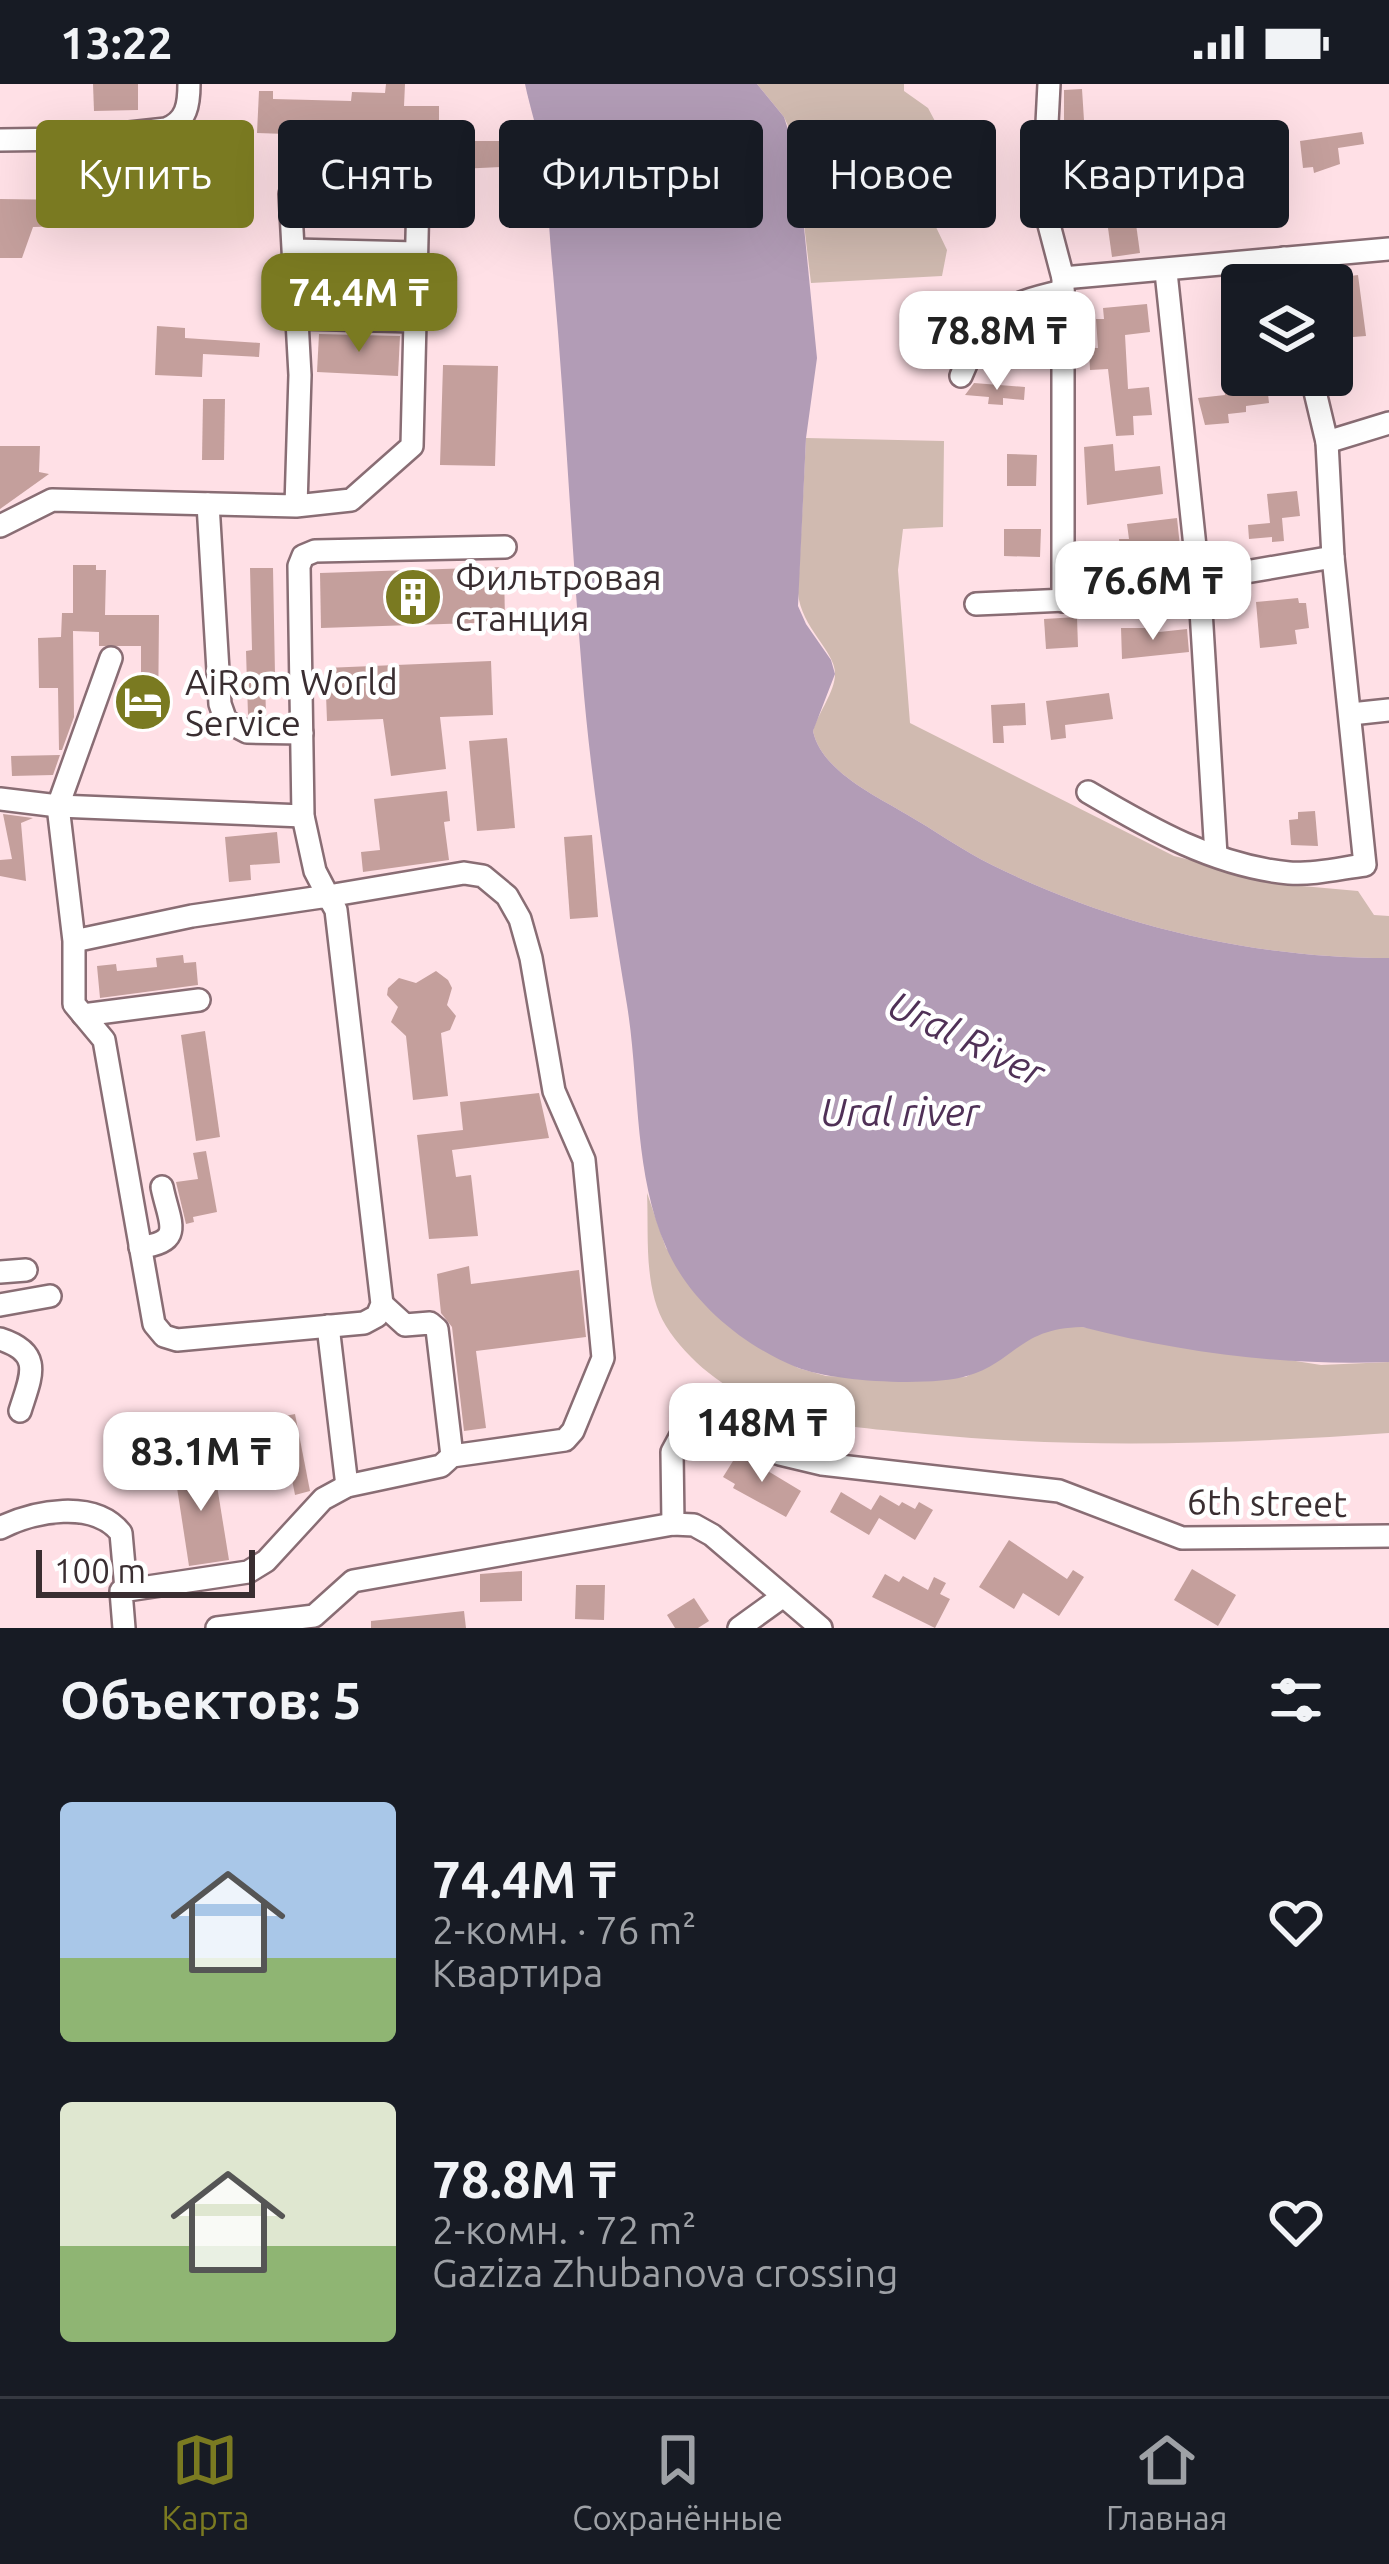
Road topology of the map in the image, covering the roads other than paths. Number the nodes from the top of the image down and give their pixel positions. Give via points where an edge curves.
1 (189, 84) edge
2 (1049, 84) edge
3 (0, 140) edge
4 (1389, 249) edge
5 (294, 250) junction
6 (416, 254) junction
7 (1284, 258) junction
8 (1286, 264) edge
9 (1166, 272) junction
10 (1063, 284) junction
11 (297, 318) junction
12 (415, 321) junction
13 (961, 376) dead end
14 (1316, 396) edge
15 (1389, 423) edge
16 (1327, 442) junction
17 (208, 504) junction
18 (296, 506) junction
19 (0, 526) edge
20 (505, 547) dead end
21 (1333, 557) junction
22 (1200, 594) junction
23 (1063, 601) junction
24 (976, 604) dead end
25 (111, 658) dead end
26 (1389, 710) edge
27 (1351, 714) junction
28 (302, 733) junction
29 (1088, 793) dead end
30 (0, 799) edge
31 (58, 806) junction
32 (303, 817) junction
33 (1216, 856) junction
34 (328, 896) junction
35 (74, 941) junction
36 (199, 1000) dead end
37 (82, 1015) junction
38 (162, 1187) dead end
39 (140, 1247) junction
40 (26, 1270) dead end
41 (0, 1272) edge
42 (50, 1295) dead end
43 (382, 1304) junction
44 (0, 1305) edge
45 (328, 1326) junction
46 (0, 1339) edge
47 (20, 1411) dead end
48 (452, 1456) junction
49 (347, 1486) junction
50 (673, 1524) junction
51 (0, 1528) edge
52 (1389, 1536) edge
53 (126, 1588) junction
54 (782, 1597) junction
55 (334, 1598) junction
56 (124, 1628) edge
57 (217, 1628) edge
58 (337, 1628) edge
59 (739, 1628) edge
60 (821, 1628) edge

1 - 3 street via 184,116 166,129
2 - 10 street via 1043,202
4 - 7 street
5 - 6 street
5 - 6 street via 290,194 418,196
5 - 11 street
6 - 12 street
7 - 8 street
7 - 9 street
9 - 10 street
9 - 22 street
10 - 13 street via 997,314
10 - 23 street
11 - 12 street
11 - 18 street
12 - 18 street via 412,446 351,500
14 - 16 street
15 - 16 street
16 - 21 street
17 - 18 street
17 - 19 street via 52,500
17 - 28 street via 226,721 247,732
20 - 28 street via 303,556
21 - 22 street via 1234,574
21 - 27 street
22 - 23 street
22 - 33 street
23 - 24 street
25 - 31 street
26 - 27 street
27 - 33 street via 1365,865 1291,874
28 - 32 street
29 - 33 street
30 - 31 street
31 - 32 street
31 - 35 street
32 - 34 street
34 - 35 street
34 - 43 street via 336,910
34 - 48 street via 464,873 483,876 507,896 531,958 554,1091 584,1160 603,1358 573,1431 555,1443
35 - 37 street via 74,1004
36 - 37 street
37 - 39 street via 104,1040
38 - 39 street via 169,1240
39 - 45 street via 154,1324 164,1336
40 - 41 street
42 - 44 street
43 - 45 street via 364,1323
43 - 48 street via 405,1324 437,1329
45 - 49 street
46 - 47 street via 31,1360
48 - 49 street via 441,1466
49 - 53 street via 323,1499 258,1568
50 - 52 street, 6th street via 672,1452 685,1428 708,1424 822,1464 1059,1491 1182,1538
50 - 54 street via 712,1535
50 - 55 street via 353,1581
51 - 53 street via 81,1509 102,1515 121,1533
53 - 56 street via 119,1597
54 - 59 street
54 - 60 street
55 - 57 street via 314,1616
55 - 58 street

